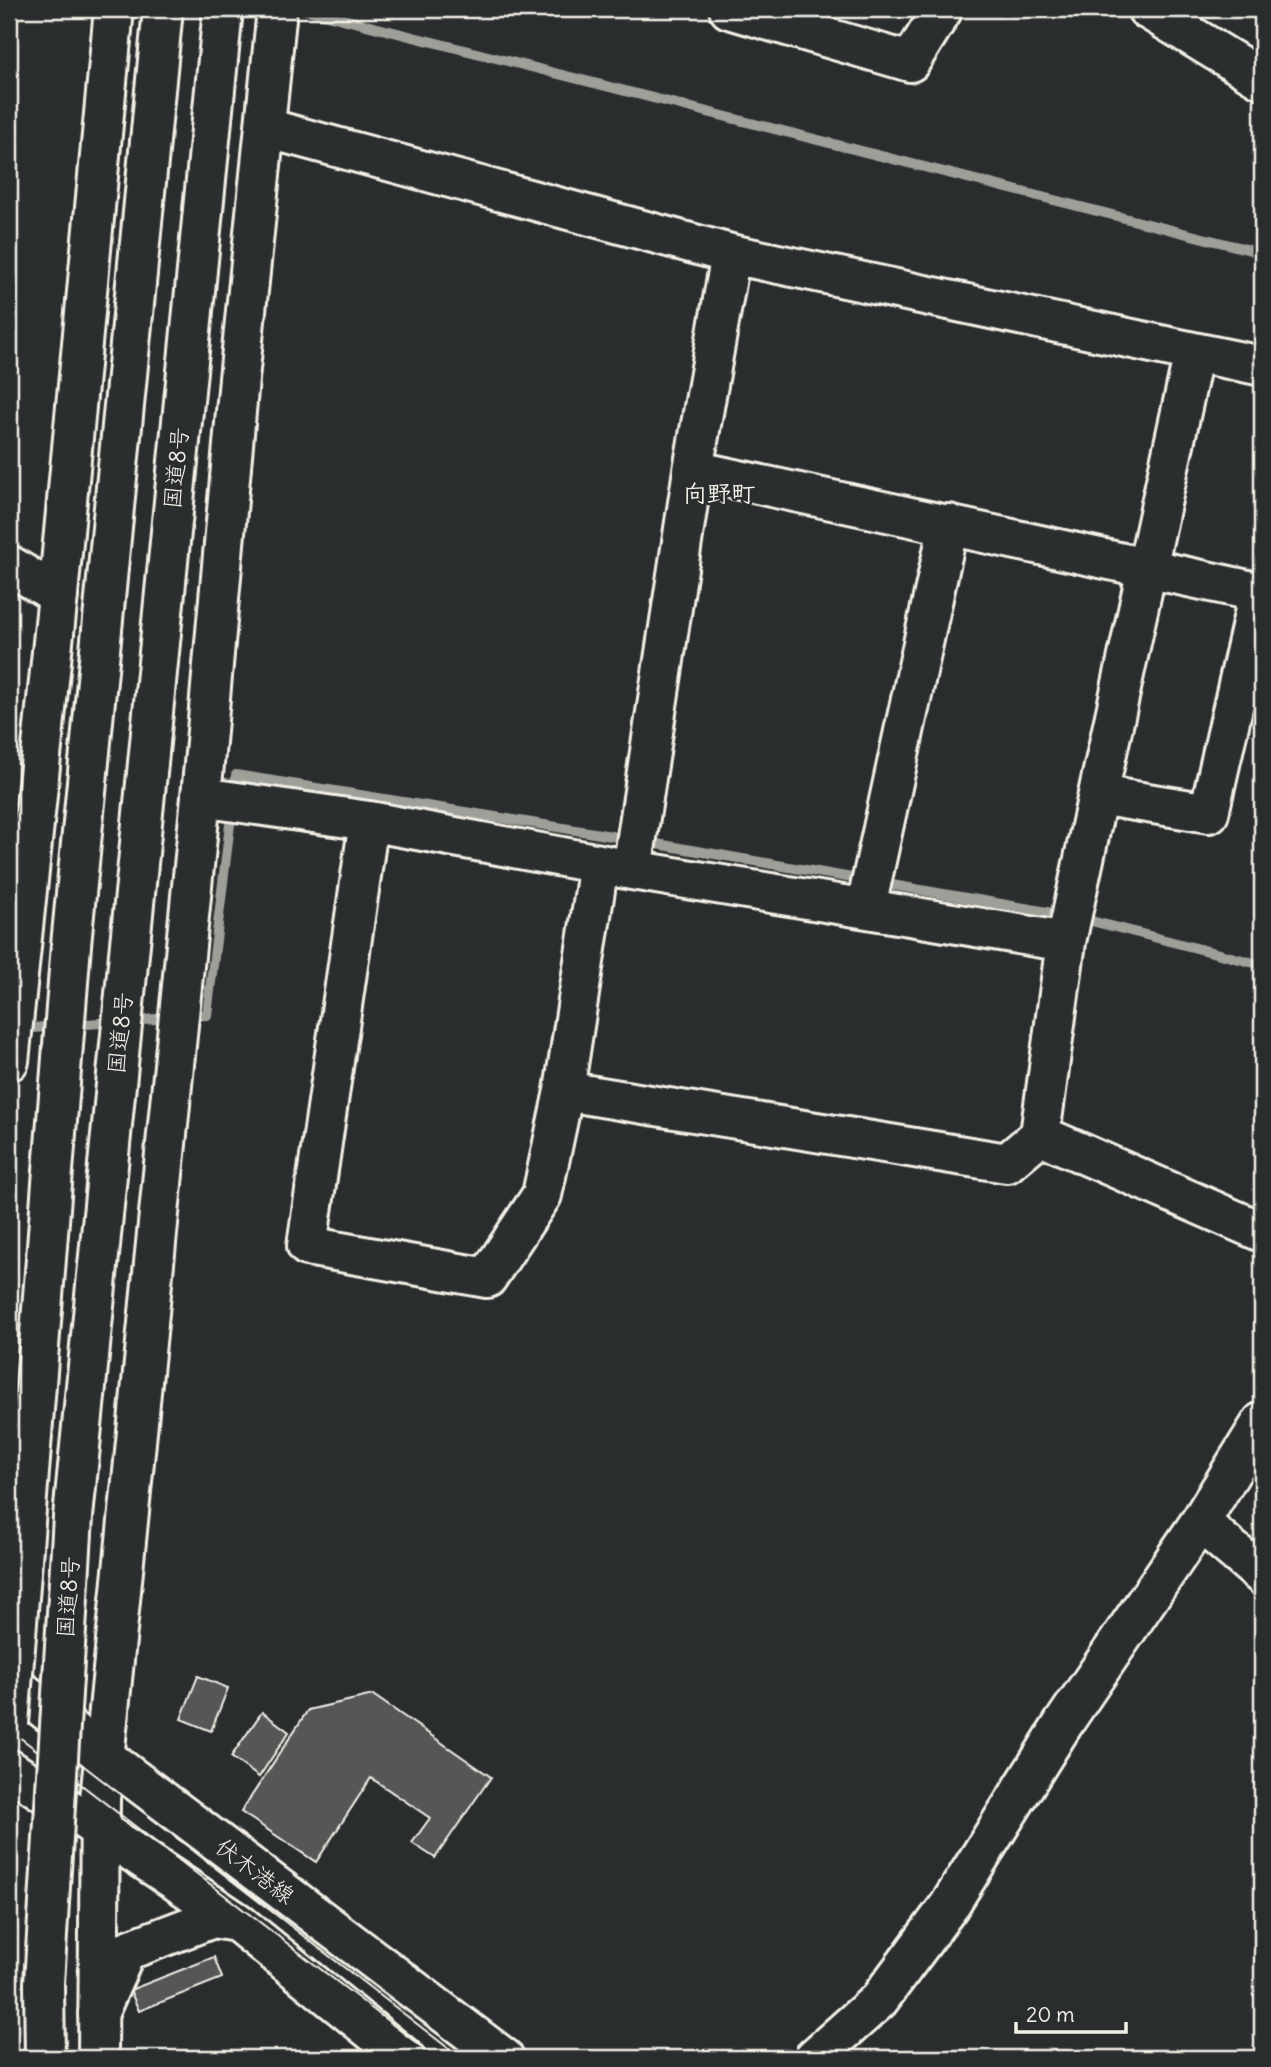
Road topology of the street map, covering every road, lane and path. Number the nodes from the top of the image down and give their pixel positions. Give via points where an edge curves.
1 (114, 9) edge
2 (163, 9) edge
3 (223, 9) edge
4 (277, 9) edge
5 (729, 9) edge
6 (943, 9) edge
7 (1147, 9) edge
8 (1262, 79) edge
9 (266, 128) junction
10 (731, 254) junction
11 (1194, 352) junction
12 (1262, 366) edge
13 (693, 470) junction
14 (949, 524) junction
15 (9, 565) edge
16 (1148, 566) junction
17 (1261, 592) edge
18 (58, 595) junction
19 (1098, 795) junction
20 (201, 797) junction
21 (369, 821) junction
22 (615, 867) junction
23 (870, 892) junction
24 (1070, 921) junction
25 (9, 1061) edge
26 (564, 1091) junction
27 (1040, 1135) junction
28 (1262, 1232) edge
29 (1262, 1422) edge
30 (1200, 1522) junction
31 (1262, 1575) edge
32 (9, 1681) edge
33 (9, 1723) edge
34 (105, 1757) junction
35 (9, 1769) edge
36 (100, 1830) junction
37 (237, 1922) junction
38 (98, 2014) junction
39 (46, 2058) edge
40 (99, 2058) edge
41 (405, 2058) edge
42 (504, 2058) edge
43 (814, 2058) edge

1 - 18 main road
2 - 33 main road, bridge via 71,945
3 - 39 main road, 国道8号, bridge via 73,1517 44,1983
4 - 9 main road
5 - 6 main road via 910,62
7 - 8 main road
9 - 10 main road
9 - 20 main road
10 - 11 main road
10 - 13 main road
11 - 12 main road
11 - 16 main road
13 - 14 main road
13 - 22 main road
14 - 16 main road
14 - 23 main road
15 - 18 main road
16 - 17 main road
16 - 19 main road
17 - 19 main road via 1209,813
18 - 25 main road
19 - 24 main road
20 - 21 main road
20 - 34 main road
21 - 22 main road
21 - 26 main road via 307,1246 487,1278 542,1195
22 - 23 main road
22 - 26 main road
23 - 24 main road
24 - 27 main road
26 - 27 main road via 1007,1163
27 - 28 main road
29 - 30 main road
30 - 31 main road
30 - 43 main road via 1063,1724 949,1906 879,2000
32 - 34 main road, 伏木港線
34 - 36 main road
34 - 42 main road, 伏木港線
35 - 36 main road
36 - 37 main road
36 - 38 main road
37 - 38 main road via 213,1918 126,1951
37 - 41 main road
38 - 40 main road

